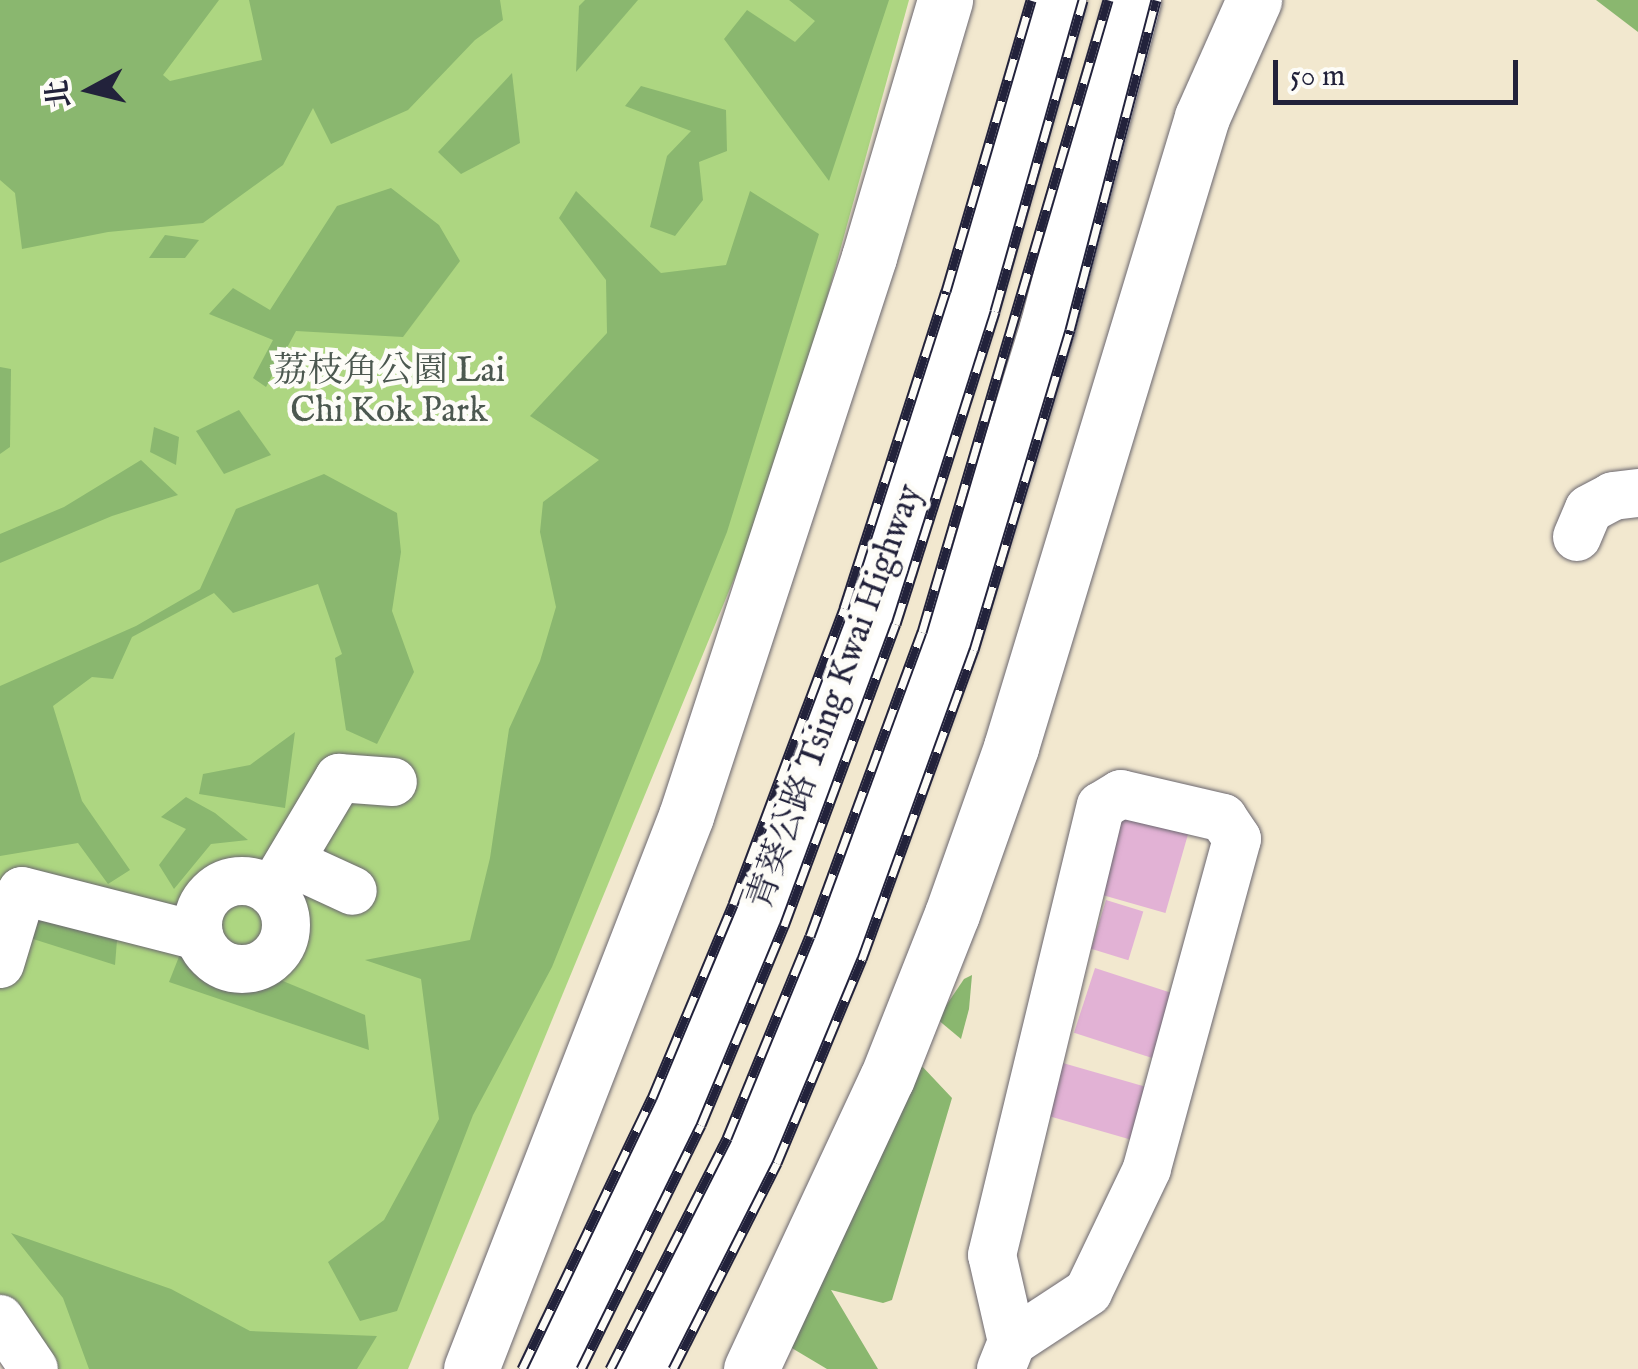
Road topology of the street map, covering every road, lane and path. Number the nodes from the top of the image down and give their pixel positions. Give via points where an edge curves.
1 (945, 0) edge
2 (1058, 0) edge
3 (1133, 0) edge
4 (1254, 0) edge
5 (1638, 492) edge
6 (1577, 537) dead end
7 (393, 782) dead end
8 (280, 877) junction
9 (11, 888) edge
10 (353, 890) dead end
11 (199, 936) junction
12 (0, 964) edge
13 (1006, 1356) edge
14 (471, 1369) edge
15 (550, 1369) edge
16 (642, 1369) edge
17 (751, 1369) edge

1 - 14 highway via 869,256 686,816
2 - 15 highway, 青葵公路 Tsing Kwai Highway via 971,302 869,616 677,1112
3 - 16 highway via 1047,328 950,641 838,947 759,1134
4 - 17 highway via 1202,117 1011,748 952,914 887,1078
5 - 6 street via 1589,508
7 - 8 street via 339,778
8 - 10 street
8 - 11 street via 222,886 201,909
8 - 11 street via 286,932 262,965 224,966
9 - 11 street
9 - 12 street
13 - 13 street via 992,1255 1100,806 1121,794 1223,818 1237,839 1147,1169 1088,1292

